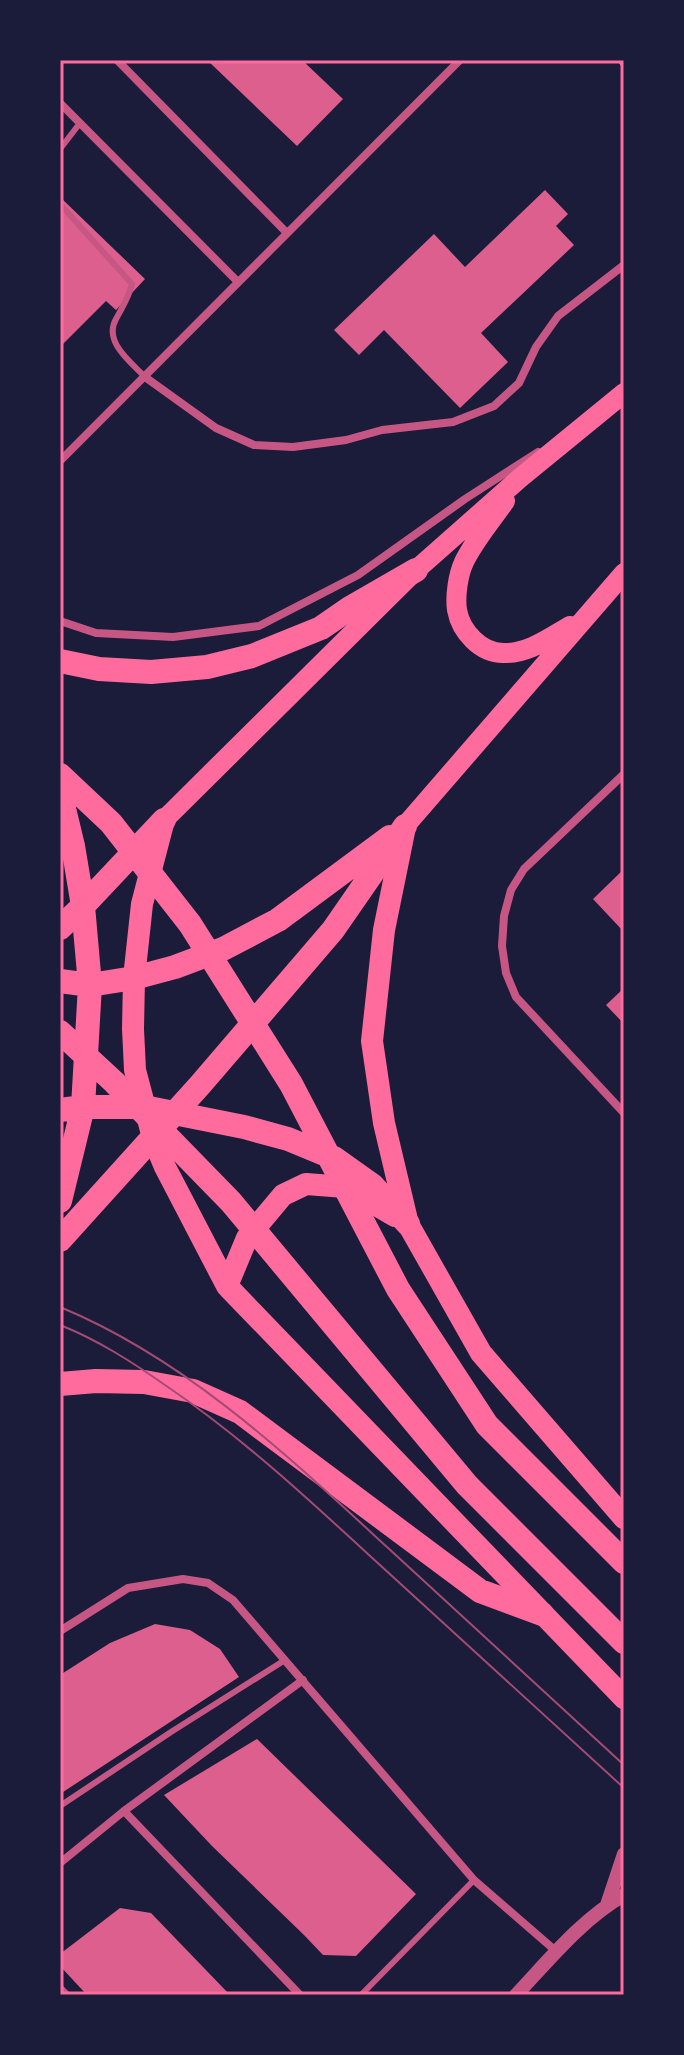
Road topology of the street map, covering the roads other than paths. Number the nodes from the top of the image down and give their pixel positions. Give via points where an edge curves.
1 (117, 60) edge
2 (460, 60) edge
3 (60, 103) edge
4 (80, 123) junction
5 (60, 149) edge
6 (60, 204) edge
7 (287, 233) junction
8 (624, 265) edge
9 (238, 282) junction
10 (145, 377) junction
11 (616, 400) edge
12 (60, 461) edge
13 (520, 478) junction
14 (416, 570) junction
15 (624, 573) edge
16 (584, 618) junction
17 (60, 621) edge
18 (60, 661) edge
19 (624, 774) edge
20 (60, 775) edge
21 (60, 792) edge
22 (164, 820) junction
23 (405, 826) junction
24 (83, 906) junction
25 (60, 928) edge
26 (134, 978) junction
27 (60, 981) edge
28 (90, 985) junction
29 (60, 1032) edge
30 (144, 1107) junction
31 (72, 1108) edge
32 (175, 1113) junction
33 (624, 1113) edge
34 (153, 1138) junction
35 (60, 1201) edge
36 (408, 1224) junction
37 (60, 1240) edge
38 (227, 1286) junction
39 (60, 1384) edge
40 (624, 1518) edge
41 (624, 1562) edge
42 (542, 1614) junction
43 (60, 1631) edge
44 (624, 1642) edge
45 (285, 1660) junction
46 (303, 1680) junction
47 (624, 1698) edge
48 (60, 1806) edge
49 (124, 1811) junction
50 (624, 1854) edge
51 (60, 1863) edge
52 (474, 1880) junction
53 (624, 1895) edge
54 (607, 1905) junction
55 (557, 1952) junction
56 (60, 1987) edge
57 (68, 1995) edge
58 (300, 1995) edge
59 (361, 1995) edge
60 (516, 1995) edge

1 - 7 street
2 - 7 street
3 - 4 street
4 - 5 lane
4 - 9 street
6 - 10 lane via 132,284 113,324 115,345
7 - 9 street
8 - 10 street via 558,316 519,383 494,406 453,422 293,447 254,445 216,428
9 - 10 street
10 - 12 street
11 - 13 main road
11 - 17 street via 358,575 259,626 173,637 96,633
13 - 14 main road
13 - 16 main road via 463,563 457,611 480,647 501,653 528,650
14 - 18 highway via 321,628 252,656 151,672
14 - 22 main road
15 - 16 main road
16 - 23 main road
19 - 33 street via 524,869 511,890 502,946 516,997
20 - 41 highway via 111,823 190,924 291,1084 398,1289 487,1425
21 - 24 highway
22 - 24 highway
22 - 26 highway via 142,904
23 - 26 highway via 278,920 223,949
23 - 32 highway via 333,930
23 - 36 highway via 384,930 372,1041 384,1123
24 - 25 highway
24 - 28 highway
26 - 28 highway
26 - 30 highway via 135,1070
27 - 28 highway
28 - 31 highway
29 - 44 highway via 231,1202 467,1485
30 - 31 highway
30 - 32 highway
30 - 34 highway
31 - 35 highway
32 - 34 highway
32 - 36 highway via 288,1139 334,1158 372,1185
34 - 37 highway
34 - 38 highway
36 - 38 highway via 345,1187 306,1184 283,1195 247,1238
36 - 40 highway via 481,1353
38 - 42 highway
39 - 42 highway via 144,1382 193,1391 240,1412 480,1591
42 - 47 highway
43 - 45 street via 128,1588 183,1579 208,1583 233,1600
45 - 46 street
45 - 48 lane
46 - 49 street
46 - 52 street
49 - 51 street
49 - 58 street
50 - 54 street
52 - 55 street
52 - 59 lane
53 - 54 street
54 - 55 street
55 - 60 street
56 - 57 lane

